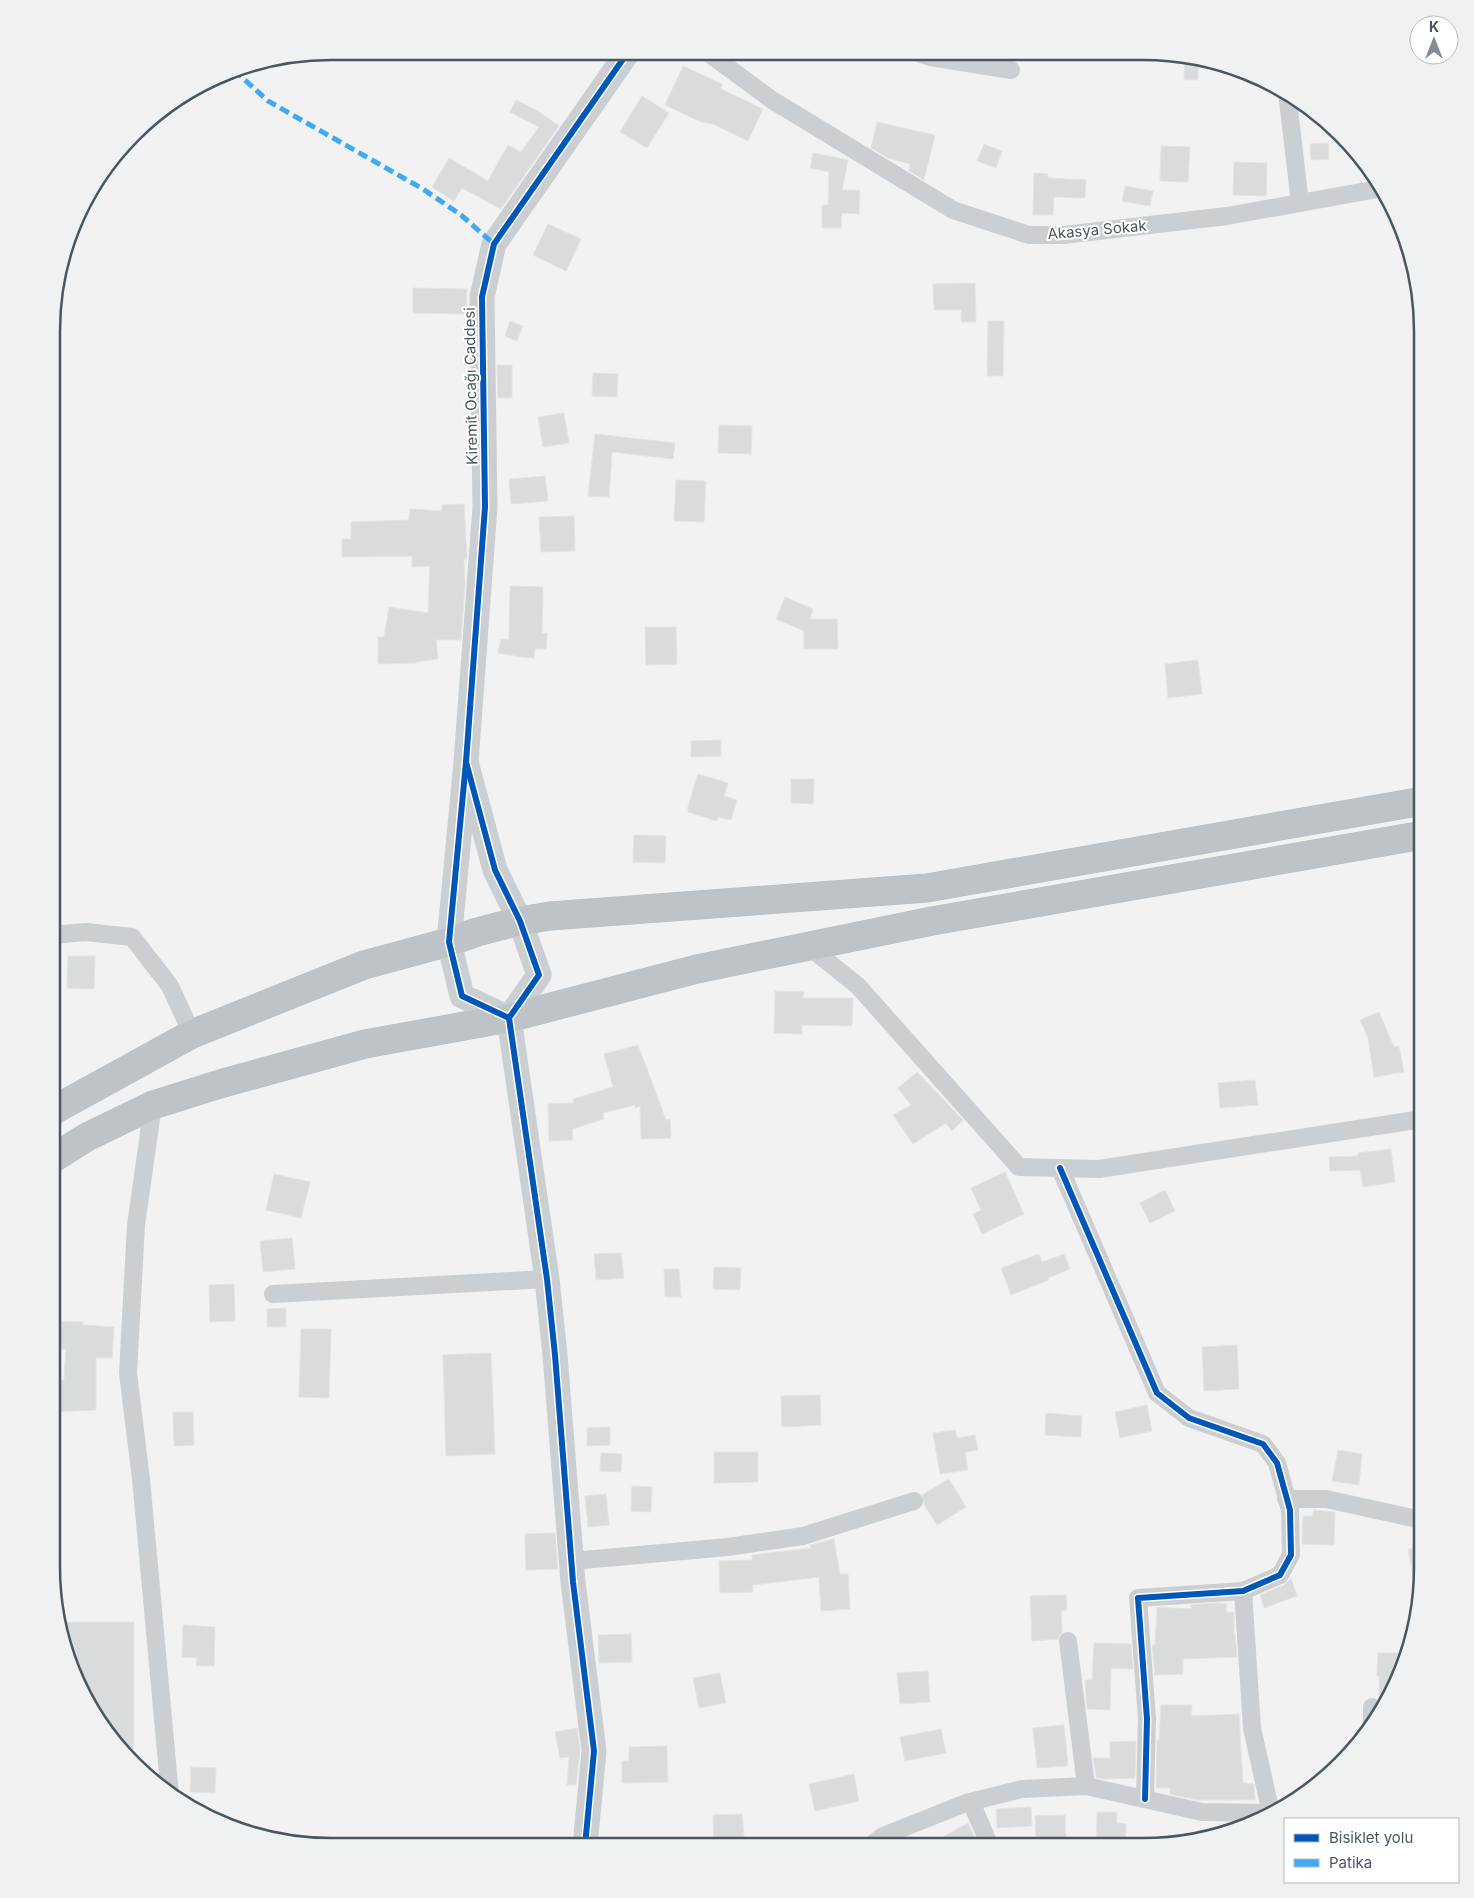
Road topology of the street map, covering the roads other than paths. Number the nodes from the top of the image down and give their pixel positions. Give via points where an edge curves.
1 (622, 60) edge
2 (718, 60) edge
3 (949, 60) edge
4 (1011, 70) dead end
5 (1288, 102) edge
6 (1374, 190) edge
7 (1300, 203) junction
8 (466, 762) junction
9 (1414, 802) edge
10 (1414, 836) edge
11 (520, 920) junction
12 (60, 934) edge
13 (449, 942) junction
14 (808, 946) junction
15 (509, 1018) junction
16 (192, 1034) junction
17 (153, 1105) junction
18 (60, 1108) edge
19 (1414, 1120) edge
20 (60, 1154) edge
21 (1060, 1168) junction
22 (547, 1279) junction
23 (273, 1294) dead end
24 (1286, 1498) junction
25 (914, 1500) dead end
26 (1414, 1518) edge
27 (572, 1561) junction
28 (1244, 1591) junction
29 (1068, 1641) dead end
30 (1372, 1707) dead end
31 (1372, 1712) edge
32 (169, 1784) edge
33 (1086, 1786) junction
34 (1145, 1799) junction
35 (971, 1802) junction
36 (1271, 1806) edge
37 (1257, 1813) edge
38 (587, 1838) edge
39 (880, 1838) edge
40 (987, 1838) edge

1 - 8 street, Kiremit Ocağı Caddesi via 494,244 482,297 486,507
2 - 7 street, Akasya Sokak via 772,100 953,210 1029,235 1064,235 1208,218
3 - 4 street
5 - 7 street
6 - 7 street, Akasya Sokak
8 - 11 street via 495,870
8 - 13 street, Kiremit Ocağı Caddesi
9 - 11 highway via 927,888
10 - 14 highway via 932,921
11 - 13 highway
11 - 15 street via 539,975
12 - 16 street via 86,932 132,937 170,986
13 - 15 street, Kiremit Ocağı Caddesi via 462,996
13 - 16 highway via 364,964
14 - 15 highway via 697,969
14 - 21 street via 858,986 1019,1167
15 - 17 highway via 365,1044
15 - 22 street
16 - 18 highway
17 - 20 highway
17 - 32 street via 136,1225 128,1372
19 - 21 street via 1099,1169
21 - 24 street via 1157,1393 1188,1418 1263,1444 1277,1463
22 - 23 street
22 - 27 street
24 - 26 street via 1326,1499
24 - 28 street via 1290,1510 1291,1555 1280,1575
25 - 27 street via 803,1536 728,1547
27 - 38 street via 594,1751
28 - 34 street via 1138,1598 1147,1719
28 - 36 street via 1252,1728
29 - 33 street
30 - 31 street
33 - 34 street
33 - 35 street via 1022,1789
34 - 37 street via 1202,1812
35 - 39 street
35 - 40 street

